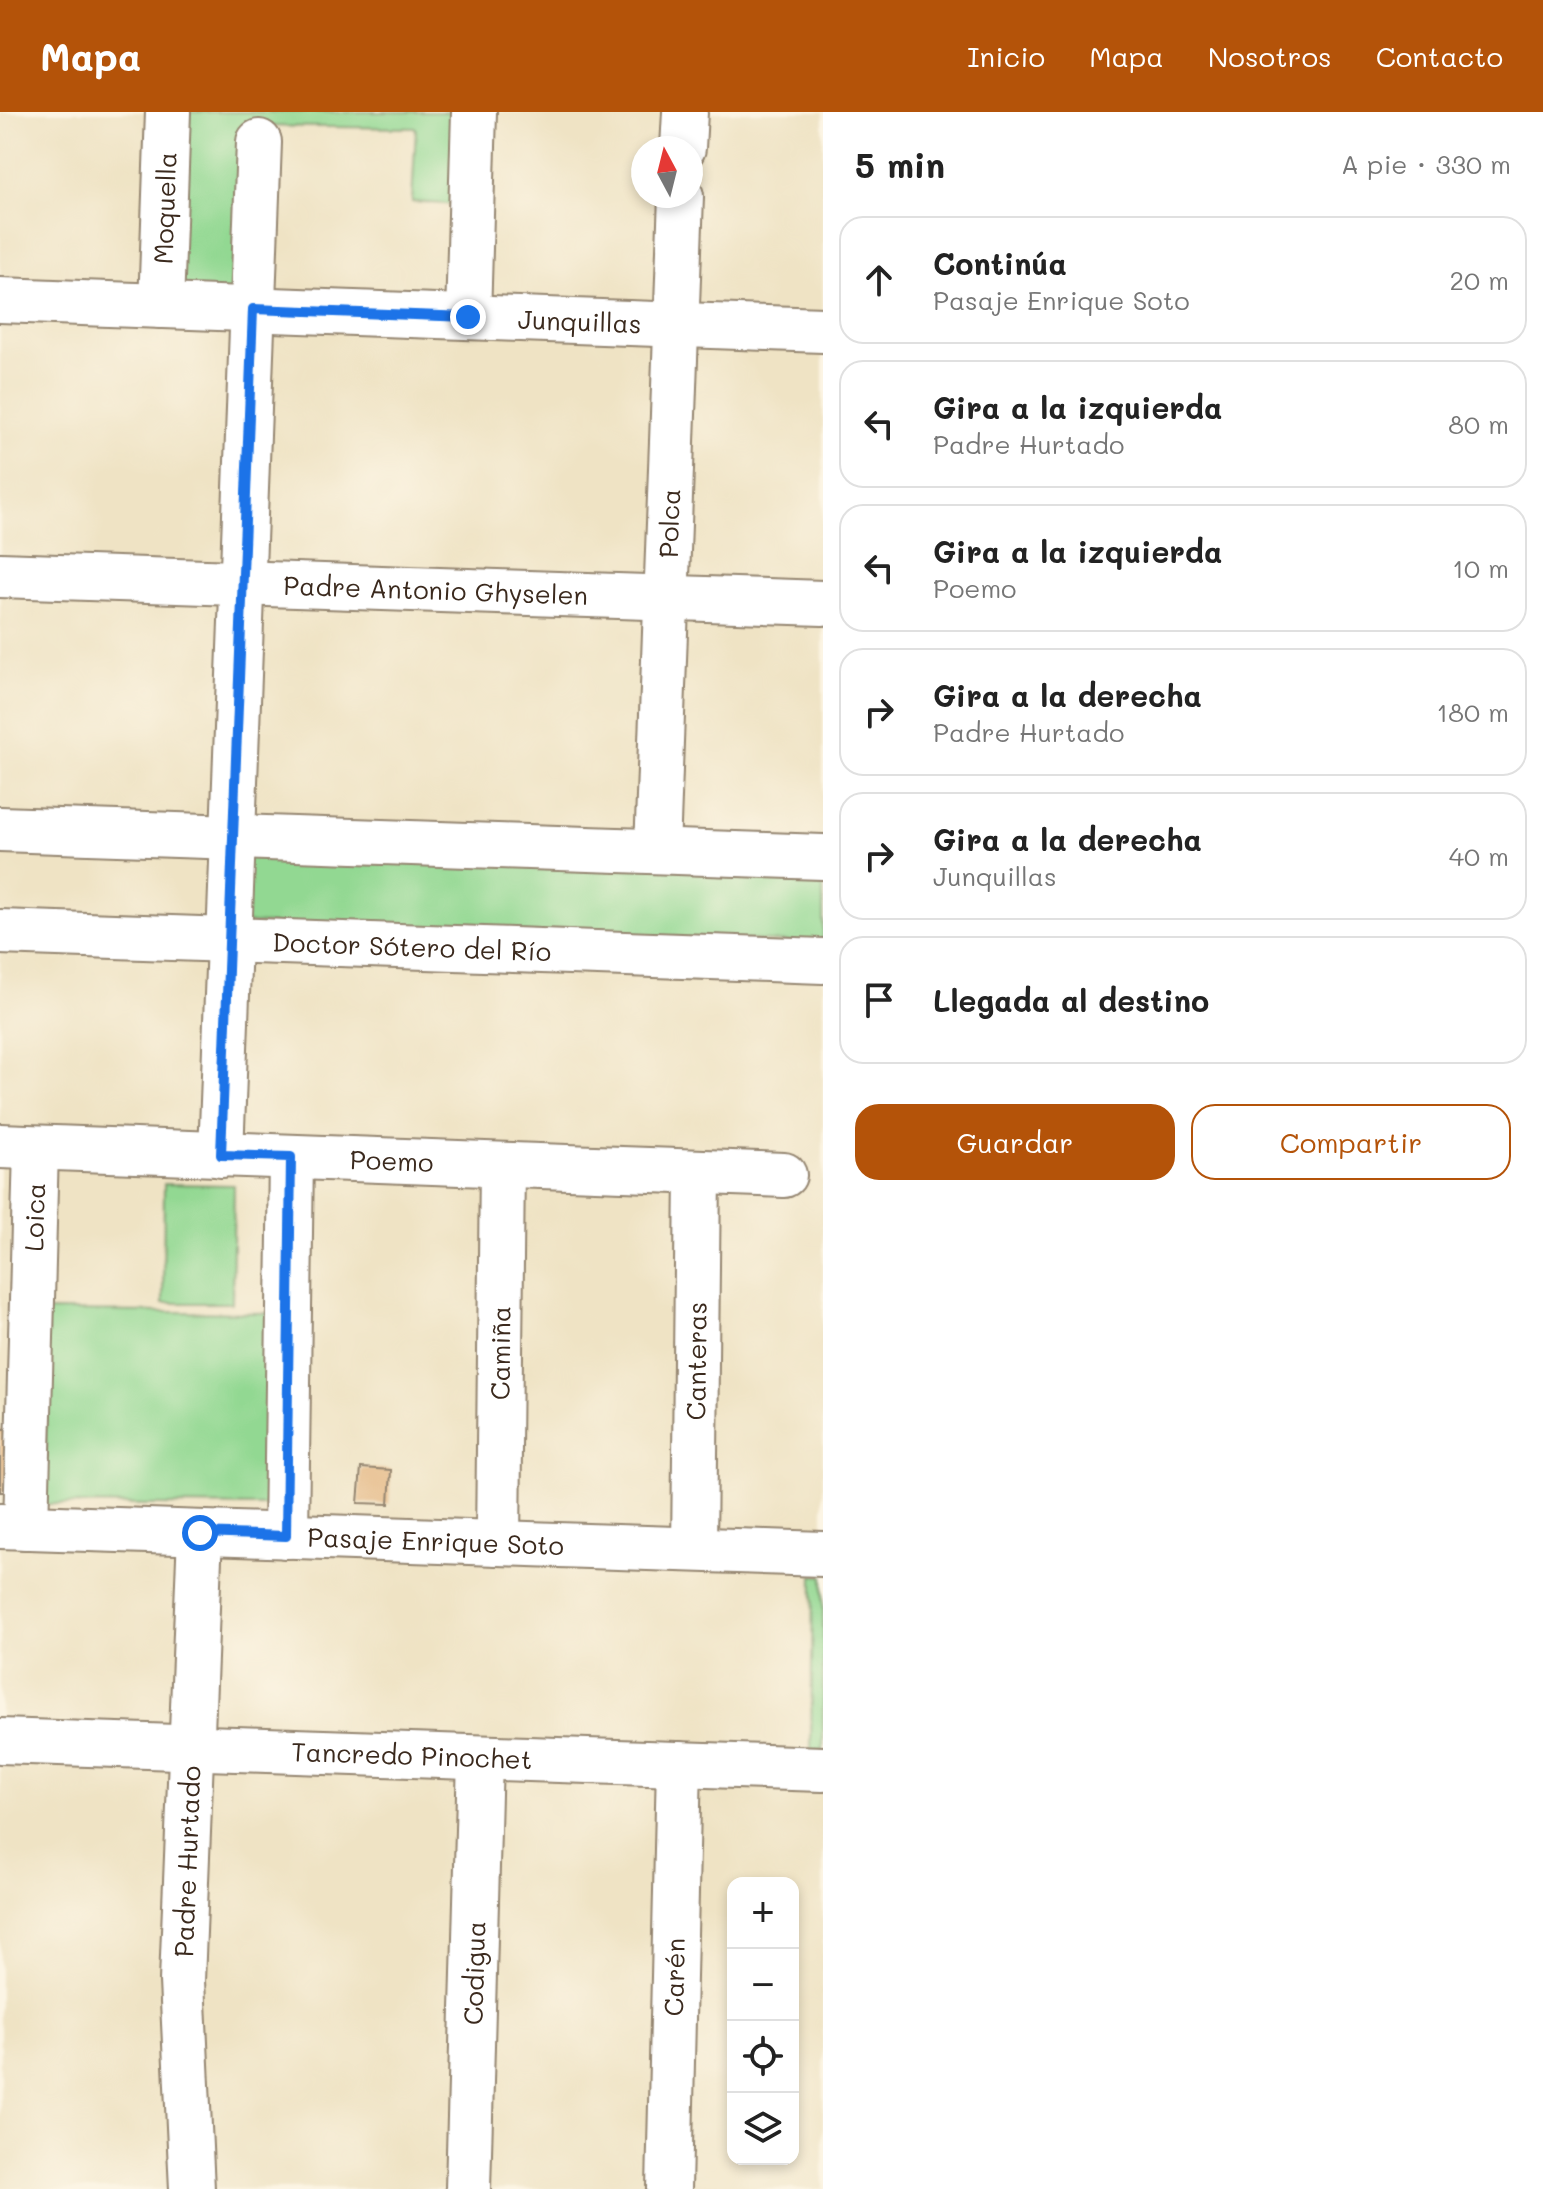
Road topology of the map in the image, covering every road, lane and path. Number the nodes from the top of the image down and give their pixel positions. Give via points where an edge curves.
1 (168, 112) edge
2 (474, 112) edge
3 (685, 112) edge
4 (684, 136) edge
5 (259, 142) dead end
6 (681, 208) edge
7 (0, 300) edge
8 (161, 306) junction
9 (253, 309) junction
10 (468, 317) junction
11 (676, 325) junction
12 (823, 330) edge
13 (0, 575) edge
14 (242, 583) junction
15 (666, 598) junction
16 (823, 603) edge
17 (0, 829) edge
18 (233, 836) junction
19 (657, 851) junction
20 (823, 857) edge
21 (0, 932) edge
22 (229, 940) junction
23 (823, 961) edge
24 (18, 1147) edge
25 (221, 1155) junction
26 (291, 1157) junction
27 (502, 1165) junction
28 (698, 1172) junction
29 (784, 1175) dead end
30 (13, 1526) edge
31 (200, 1533) junction
32 (286, 1536) junction
33 (498, 1543) junction
34 (694, 1549) junction
35 (823, 1554) edge
36 (0, 1741) edge
37 (192, 1748) junction
38 (480, 1758) junction
39 (679, 1764) junction
40 (823, 1769) edge
41 (192, 2189) edge
42 (468, 2189) edge
43 (669, 2189) edge

1 - 8 street, Moquella
2 - 10 street
3 - 4 street
5 - 9 street
6 - 11 street, Polca
7 - 8 street, Junquillas
8 - 9 street, Junquillas
9 - 10 street, Junquillas
9 - 14 street
10 - 11 street, Junquillas
11 - 12 street, Junquillas
11 - 15 street, Polca
13 - 14 street, Padre Antonio Ghyselen
14 - 15 street, Padre Antonio Ghyselen
14 - 18 street
15 - 16 street, Padre Antonio Ghyselen
15 - 19 street, Polca
17 - 18 street
18 - 19 street
18 - 22 street
19 - 20 street
21 - 22 street, Doctor Sótero del Río
22 - 23 street, Doctor Sótero del Río
22 - 25 street
24 - 25 street, Poemo
24 - 30 street, Loica
25 - 26 street, Poemo
26 - 27 street, Poemo
26 - 32 street
27 - 28 street, Poemo
27 - 33 street, Camiña
28 - 29 street, Poemo
28 - 34 street, Canteras
30 - 31 street, Pasaje Enrique Soto
31 - 32 street, Pasaje Enrique Soto
31 - 37 street, Padre Hurtado
32 - 33 street, Pasaje Enrique Soto
33 - 34 street, Pasaje Enrique Soto
34 - 35 street, Pasaje Enrique Soto
36 - 37 street, Tancredo Pinochet
37 - 38 street, Tancredo Pinochet
37 - 41 street, Padre Hurtado via 182,1981
38 - 39 street, Tancredo Pinochet
38 - 42 street, Codigua
39 - 40 street, Tancredo Pinochet
39 - 43 street, Carén

